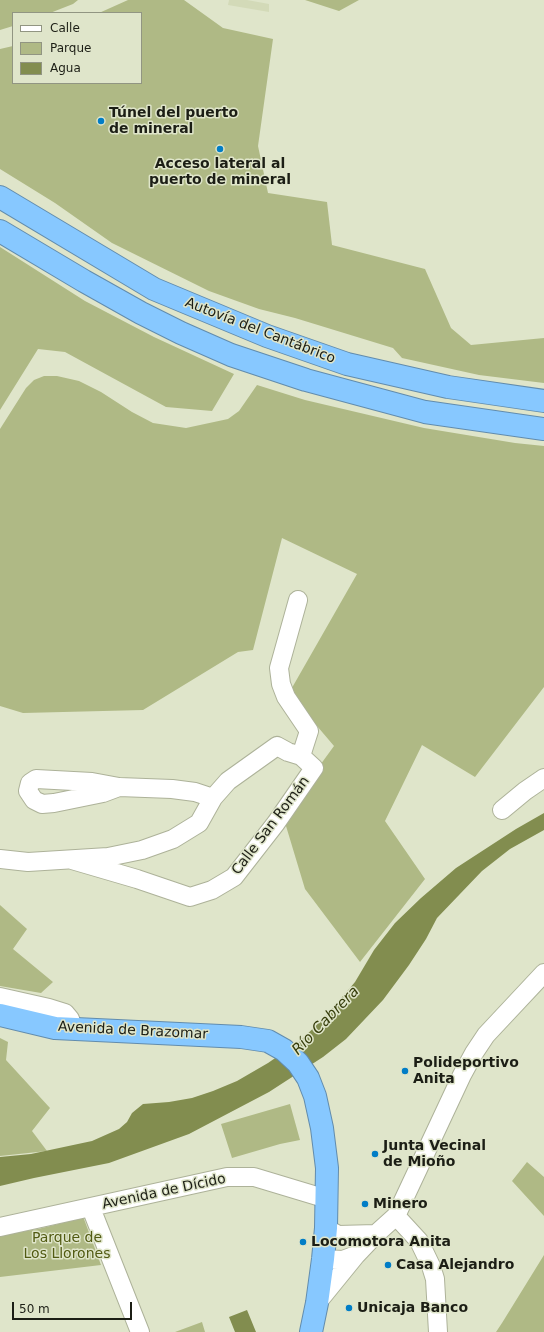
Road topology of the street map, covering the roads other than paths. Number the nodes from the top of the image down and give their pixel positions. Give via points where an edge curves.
1 (0, 197) edge
2 (0, 231) edge
3 (544, 401) edge
4 (544, 429) edge
5 (298, 600) dead end
6 (301, 756) junction
7 (544, 778) edge
8 (119, 787) dead end
9 (213, 798) junction
10 (502, 810) dead end
11 (0, 859) edge
12 (72, 860) junction
13 (544, 972) edge
14 (0, 997) edge
15 (0, 1015) edge
16 (74, 1029) junction
17 (327, 1199) junction
18 (91, 1208) junction
19 (396, 1216) junction
20 (0, 1227) edge
21 (326, 1228) junction
22 (376, 1234) junction
23 (356, 1255) junction
24 (323, 1259) junction
25 (317, 1303) junction
26 (140, 1332) edge
27 (311, 1332) edge
28 (438, 1332) edge

1 - 3 highway, Autovía del Cantábrico via 154,289 267,336 347,364 448,387
2 - 4 highway, Autovía del Cantábrico via 141,313 231,355 306,380 425,412
5 - 6 street, Calle San Román via 279,668 286,697 309,731
6 - 9 street, Calle San Román via 277,746 228,781
6 - 12 street, Calle San Román via 314,768 276,823 234,876 212,890 190,897
7 - 10 street
8 - 9 street via 195,792
9 - 12 street, Calle San Román via 199,823 173,839 108,858
11 - 12 street, Calle San Román via 28,862
13 - 19 street via 486,1035 474,1053
14 - 16 street via 65,1013
15 - 16 highway, Avenida de Brazomar via 55,1028
16 - 17 highway, Avenida de Brazomar via 241,1037 268,1041 284,1050 298,1063 308,1078 315,1096 327,1168
17 - 18 street, Avenida de Dícido via 254,1177 227,1177
17 - 21 highway
18 - 20 street, Avenida de Dícido
18 - 26 street
19 - 22 street
19 - 28 street via 419,1241 432,1266
21 - 22 street via 338,1234
21 - 24 highway
22 - 23 street
23 - 24 street via 343,1260
23 - 25 street
24 - 25 highway
25 - 27 highway

